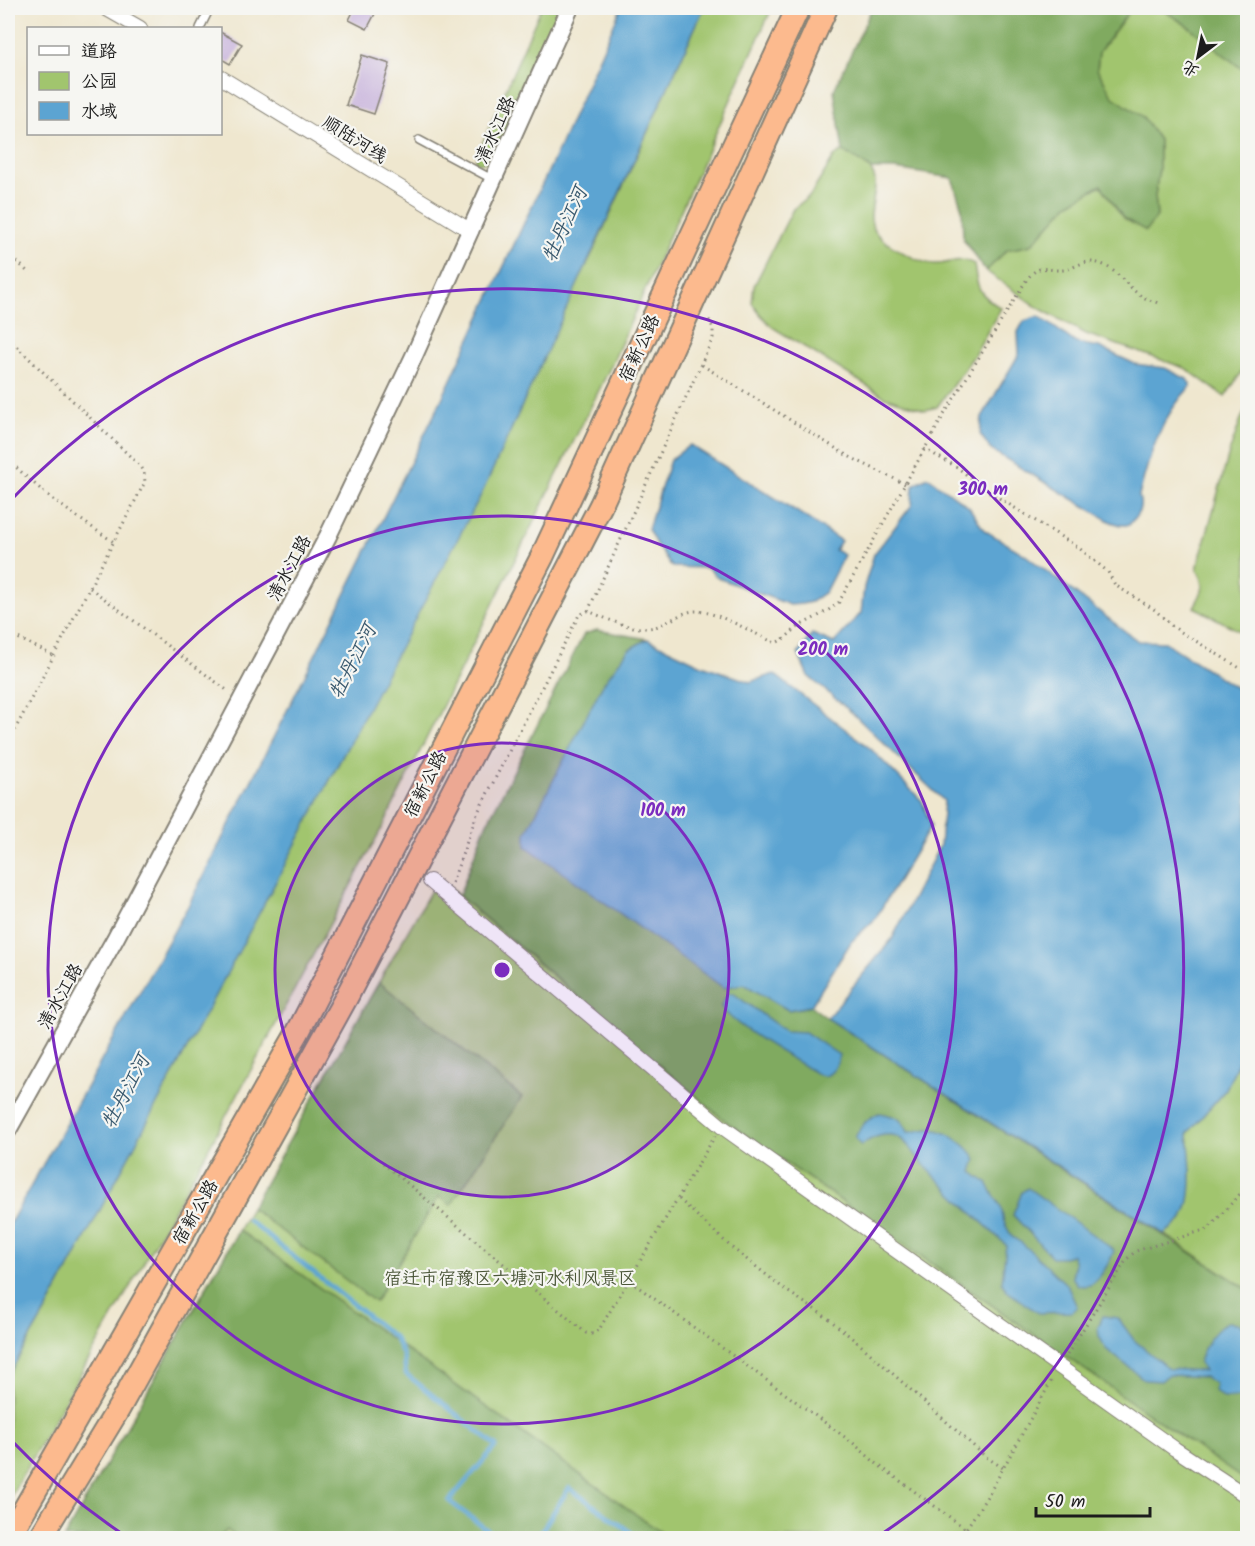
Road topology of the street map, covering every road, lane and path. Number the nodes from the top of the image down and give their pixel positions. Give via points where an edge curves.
1 (105, 8) edge
2 (210, 8) edge
3 (570, 8) edge
4 (798, 8) edge
5 (826, 8) edge
6 (139, 27) edge
7 (200, 27) edge
8 (222, 78) edge
9 (419, 140) dead end
10 (494, 181) junction
11 (471, 231) junction
12 (8, 253) edge
13 (29, 273) dead end
14 (1158, 303) dead end
15 (703, 309) dead end
16 (8, 338) edge
17 (702, 364) junction
18 (924, 449) junction
19 (8, 459) edge
20 (905, 484) junction
21 (114, 542) junction
22 (90, 588) junction
23 (588, 611) junction
24 (8, 633) edge
25 (54, 656) junction
26 (1248, 673) edge
27 (240, 701) junction
28 (8, 742) edge
29 (430, 881) dead end
30 (447, 896) junction
31 (721, 1126) junction
32 (8, 1130) edge
33 (383, 1163) dead end
34 (1248, 1191) edge
35 (679, 1199) junction
36 (629, 1281) junction
37 (1059, 1366) junction
38 (1003, 1468) junction
39 (1248, 1497) edge
40 (966, 1529) junction
41 (8, 1538) edge
42 (40, 1539) edge
43 (960, 1539) edge

1 - 6 street
2 - 7 lane
3 - 10 street, 清水江路
4 - 41 highway, 宿新公路 via 542,557 298,1032
5 - 42 highway, 宿新公路 via 601,505 346,998 119,1408
8 - 11 street, 顺陆河线
9 - 10 lane
10 - 11 street, 清水江路
11 - 27 street, 清水江路 via 328,536
12 - 13 path
14 - 18 path via 1144,298 1123,277 1099,264 1035,270
15 - 17 path via 714,338
16 - 21 path via 144,473 146,482
17 - 20 path via 848,456
17 - 23 path
18 - 20 path
18 - 26 path via 1079,548 1108,572 1115,585 1155,610 1173,627
19 - 21 path via 62,507
20 - 23 path via 839,602 786,639 775,643 697,611 655,627 635,628
21 - 22 path
22 - 25 path
22 - 27 path
23 - 30 path via 579,615 477,814
24 - 25 path
25 - 28 path
27 - 32 street, 清水江路 via 115,939
29 - 30 street
30 - 31 street
31 - 35 path
31 - 37 street
33 - 36 path via 586,1333 600,1329
34 - 37 path via 1239,1195 1208,1229 1136,1251 1127,1258
35 - 36 path
35 - 38 path via 731,1247 829,1319
36 - 40 path
37 - 38 path
37 - 39 street
38 - 40 path
40 - 43 path

